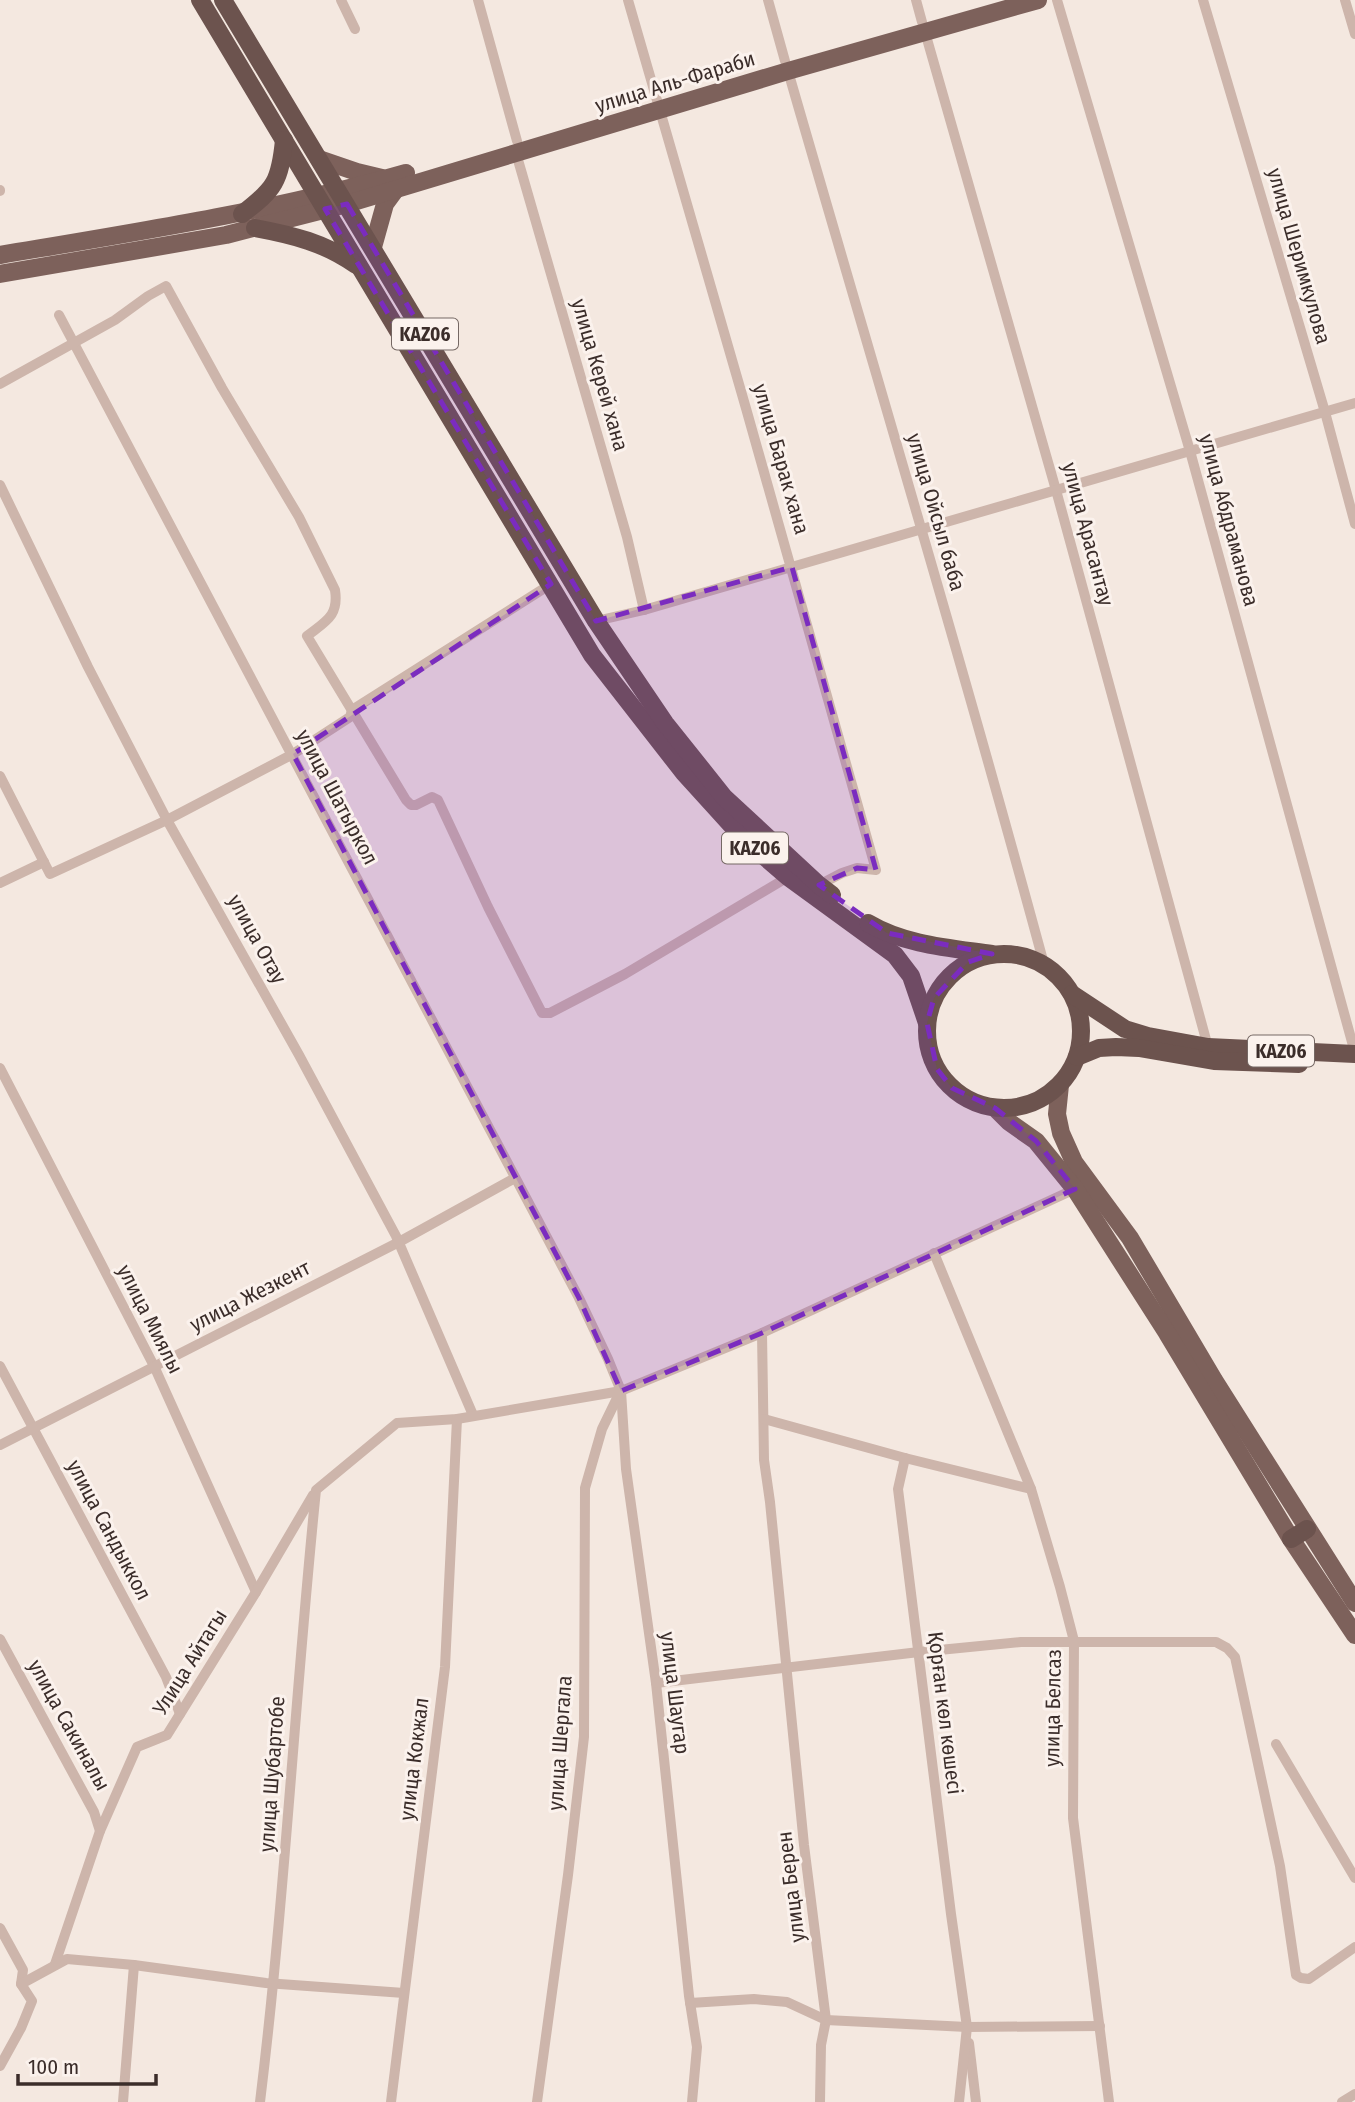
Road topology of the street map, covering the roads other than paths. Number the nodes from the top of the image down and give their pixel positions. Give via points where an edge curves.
1 (200, 0) edge
2 (223, 0) edge
3 (341, 0) edge
4 (478, 0) edge
5 (628, 0) edge
6 (768, 0) edge
7 (916, 0) edge
8 (997, 0) edge
9 (1038, 0) edge
10 (1057, 0) edge
11 (1203, 0) edge
12 (1346, 0) edge
13 (924, 27) junction
14 (355, 29) dead end
15 (1355, 34) edge
16 (787, 66) junction
17 (659, 105) junction
18 (284, 140) junction
19 (517, 147) junction
20 (320, 159) junction
21 (391, 184) junction
22 (343, 198) junction
23 (322, 203) junction
24 (242, 214) junction
25 (255, 228) junction
26 (373, 247) junction
27 (0, 255) edge
28 (361, 268) junction
29 (0, 274) edge
30 (60, 315) dead end
31 (74, 344) junction
32 (0, 384) edge
33 (1355, 403) edge
34 (1325, 412) junction
35 (1191, 451) junction
36 (0, 485) edge
37 (1056, 490) junction
38 (1355, 524) edge
39 (920, 530) junction
40 (792, 567) junction
41 (551, 584) junction
42 (644, 610) junction
43 (596, 621) junction
44 (352, 710) junction
45 (293, 754) junction
46 (0, 776) edge
47 (167, 820) junction
48 (44, 862) junction
49 (788, 877) junction
50 (0, 883) edge
51 (819, 886) junction
52 (992, 954) junction
53 (1044, 964) junction
54 (1072, 994) junction
55 (927, 1023) junction
56 (1208, 1047) junction
57 (1355, 1054) edge
58 (1077, 1057) junction
59 (1355, 1065) edge
60 (0, 1068) edge
61 (1060, 1085) junction
62 (995, 1108) junction
63 (516, 1178) junction
64 (1075, 1189) junction
65 (399, 1242) junction
66 (934, 1253) junction
67 (579, 1298) joint
68 (762, 1333) junction
69 (0, 1366) edge
70 (154, 1366) junction
71 (621, 1391) junction
72 (473, 1415) junction
73 (457, 1419) junction
74 (764, 1419) junction
75 (33, 1429) junction
76 (0, 1445) edge
77 (905, 1458) junction
78 (1031, 1489) junction
79 (316, 1490) junction
80 (1307, 1529) junction
81 (1291, 1539) junction
82 (257, 1592) junction
83 (1355, 1603) edge
84 (1355, 1635) edge
85 (0, 1639) edge
86 (1074, 1641) junction
87 (919, 1652) junction
88 (787, 1667) junction
89 (656, 1684) junction
90 (180, 1714) junction
91 (1276, 1744) dead end
92 (100, 1831) junction
93 (1355, 1878) edge
94 (0, 1928) edge
95 (1355, 1947) edge
96 (55, 1964) junction
97 (134, 1965) junction
98 (21, 1984) junction
99 (275, 1984) junction
100 (404, 1993) junction
101 (690, 2003) junction
102 (826, 2020) junction
103 (1100, 2026) junction
104 (967, 2027) junction
105 (0, 2066) edge
106 (1355, 2094) edge
107 (123, 2102) edge
108 (260, 2102) edge
109 (391, 2102) edge
110 (537, 2102) edge
111 (692, 2102) edge
112 (820, 2102) edge
113 (959, 2102) edge
114 (976, 2102) edge
115 (1109, 2102) edge
116 (1342, 2102) edge

1 - 18 highway, KАZ06
2 - 20 highway, KАZ06
3 - 14 street
4 - 19 street, улица Керей хана
5 - 17 street, улица Барак хана
6 - 16 street, улица Ойсыл баба
7 - 13 street, улица Арасантау
8 - 13 main road, улица Аль-Фараби
9 - 13 main road, улица Аль-Фараби
10 - 35 street, улица Абдраманова
11 - 34 street, улица Шеримкулова
12 - 15 street
13 - 16 main road, улица Аль-Фараби
13 - 37 street, улица Арасантау
16 - 17 main road, улица Аль-Фараби
16 - 39 street, улица Ойсыл баба
17 - 19 main road, улица Аль-Фараби
17 - 40 street, улица Барак хана
18 - 23 highway, KАZ06
18 - 24 highway via 273,186
19 - 21 main road, улица Аль-Фараби
19 - 42 street, улица Керей хана
20 - 21 main road
20 - 22 highway, KАZ06
21 - 22 main road, улица Аль-Фараби
21 - 26 main road
22 - 23 main road, улица Аль-Фараби
22 - 26 highway, KАZ06
23 - 24 main road
23 - 25 main road
23 - 28 highway, KАZ06
24 - 27 main road
25 - 28 highway via 308,239
25 - 29 main road
26 - 43 highway, KАZ06
28 - 41 highway, KАZ06
30 - 31 street, улица Шатыркол
31 - 32 street
31 - 44 street via 166,286 299,517 335,590 337,604 332,616 307,636
31 - 45 street, улица Шатыркол
33 - 34 street
34 - 35 street
34 - 38 street, улица Шеримкулова
35 - 37 street
35 - 57 street, улица Абдраманова
36 - 47 street, улица Отау
37 - 39 street
37 - 56 street, улица Арасантау
39 - 40 street
39 - 53 street, улица Ойсыл баба
40 - 42 street
40 - 51 street, улица Барак хана via 876,870 857,868
41 - 44 street
41 - 49 highway, KАZ06 via 592,655 684,774 743,838
42 - 43 street
43 - 51 highway, KАZ06 via 665,723 724,797
44 - 45 street via 350,717
44 - 49 street via 411,805 432,797 438,800 542,1013 625,974
45 - 47 street
45 - 63 street, улица Шатыркол
46 - 48 street
47 - 48 street via 50,874
47 - 65 street, улица Отау
48 - 50 street
49 - 55 highway, KАZ06 via 895,954 911,976
51 - 52 highway, KАZ06 via 887,933 939,947
52 - 53 highway, KАZ06 via 1018,954
52 - 55 highway, KАZ06 via 968,962 948,977 934,998
53 - 54 highway, KАZ06
54 - 56 highway, KАZ06 via 1125,1028
54 - 58 highway, KАZ06 via 1082,1036
55 - 62 highway, KАZ06 via 932,1058 952,1088 972,1102
56 - 57 highway, KАZ06
58 - 59 highway, KАZ06 via 1116,1047 1214,1061
58 - 61 highway, KАZ06
60 - 70 street, улица Миялы
61 - 62 highway, KАZ06 via 1019,1107
61 - 80 main road via 1057,1114 1074,1162 1129,1238
62 - 64 main road via 1036,1141
63 - 65 street, улица Жезкент
63 - 67 street, улица Шатыркол
64 - 66 street
64 - 81 main road
65 - 70 street, улица Жезкент
65 - 72 street, улица Отау
66 - 68 street
66 - 78 street, улица Белсаз
67 - 71 street, улица Шаугар
68 - 71 street
68 - 74 street, улица Берен
69 - 75 street, улица Сандыккол
70 - 75 street, улица Жезкент
70 - 82 street, улица Миялы
71 - 72 street
71 - 89 street, улица Шаугар via 626,1469
71 - 110 street, улица Шергала via 602,1429 586,1488 584,1737
72 - 73 street
73 - 79 street via 397,1423
73 - 100 street, улица Кокжал via 445,1667
74 - 77 street
74 - 88 street, улица Берен via 764,1461
75 - 76 street, улица Жезкент
75 - 90 street, улица Сандыккол via 166,1677
77 - 78 street
77 - 87 street, Қорған көл көшесі via 898,1489
78 - 86 street, улица Белсаз
79 - 82 street, Улица Айтагы
79 - 99 street, улица Шубартобе
80 - 81 highway
80 - 83 main road
81 - 84 main road
82 - 90 street, Улица Айтагы
85 - 92 street, улица Сакиналы
86 - 87 street
86 - 95 street via 1216,1642 1227,1648 1235,1657 1280,1866 1296,1975 1309,1979
86 - 103 street, улица Белсаз via 1073,1818
87 - 88 street
87 - 104 street, Қорған көл көшесі
88 - 89 street
88 - 102 street, улица Берен
89 - 101 street, улица Шаугар
90 - 92 street, Улица Айтагы via 167,1735 137,1747
91 - 93 street
92 - 96 street, Улица Айтагы
94 - 98 street via 23,1970
96 - 97 street via 67,1959
96 - 98 street
97 - 99 street
97 - 107 street
98 - 105 street via 32,2001
99 - 100 street
99 - 108 street, улица Шубартобе
100 - 109 street, улица Кокжал
101 - 102 street via 787,2002
101 - 111 street, улица Шаугар via 696,2047
102 - 104 street
102 - 112 street, улица Берен
103 - 104 street
103 - 115 street, улица Белсаз
104 - 113 street, Қорған көл көшесі
104 - 114 street
106 - 116 street

